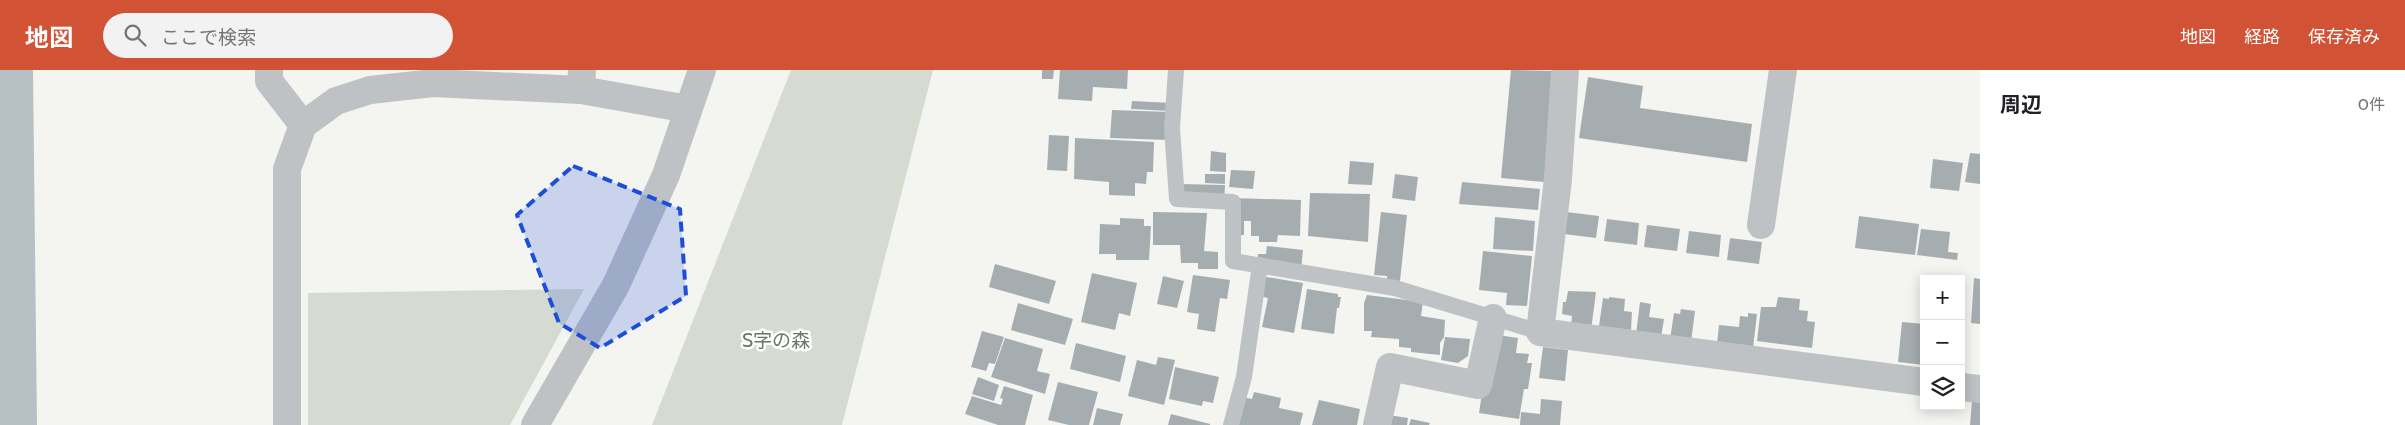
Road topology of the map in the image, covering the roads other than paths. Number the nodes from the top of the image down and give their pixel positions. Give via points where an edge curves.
1 (269, 70) edge
2 (702, 70) edge
3 (1176, 70) edge
4 (1564, 70) edge
5 (1783, 70) edge
6 (433, 77) edge
7 (582, 80) edge
8 (688, 109) junction
9 (303, 125) junction
10 (1761, 225) dead end
11 (1260, 265) junction
12 (1493, 318) junction
13 (1540, 332) junction
14 (1920, 381) edge
15 (1965, 387) edge
16 (1980, 389) edge
17 (287, 425) edge
18 (535, 425) edge
19 (1231, 425) edge
20 (1377, 425) edge

1 - 9 street via 269,81
2 - 8 street
3 - 11 lane via 1172,128 1177,199 1233,202 1233,260
4 - 13 street via 1558,179
5 - 10 street
6 - 7 street
6 - 9 street via 370,90 336,101
7 - 8 street
8 - 18 street via 666,175 616,285
9 - 17 street via 288,170
11 - 12 lane via 1395,288
11 - 19 lane via 1244,377
12 - 13 lane
12 - 20 street via 1478,385 1390,367
13 - 14 street
15 - 16 street

